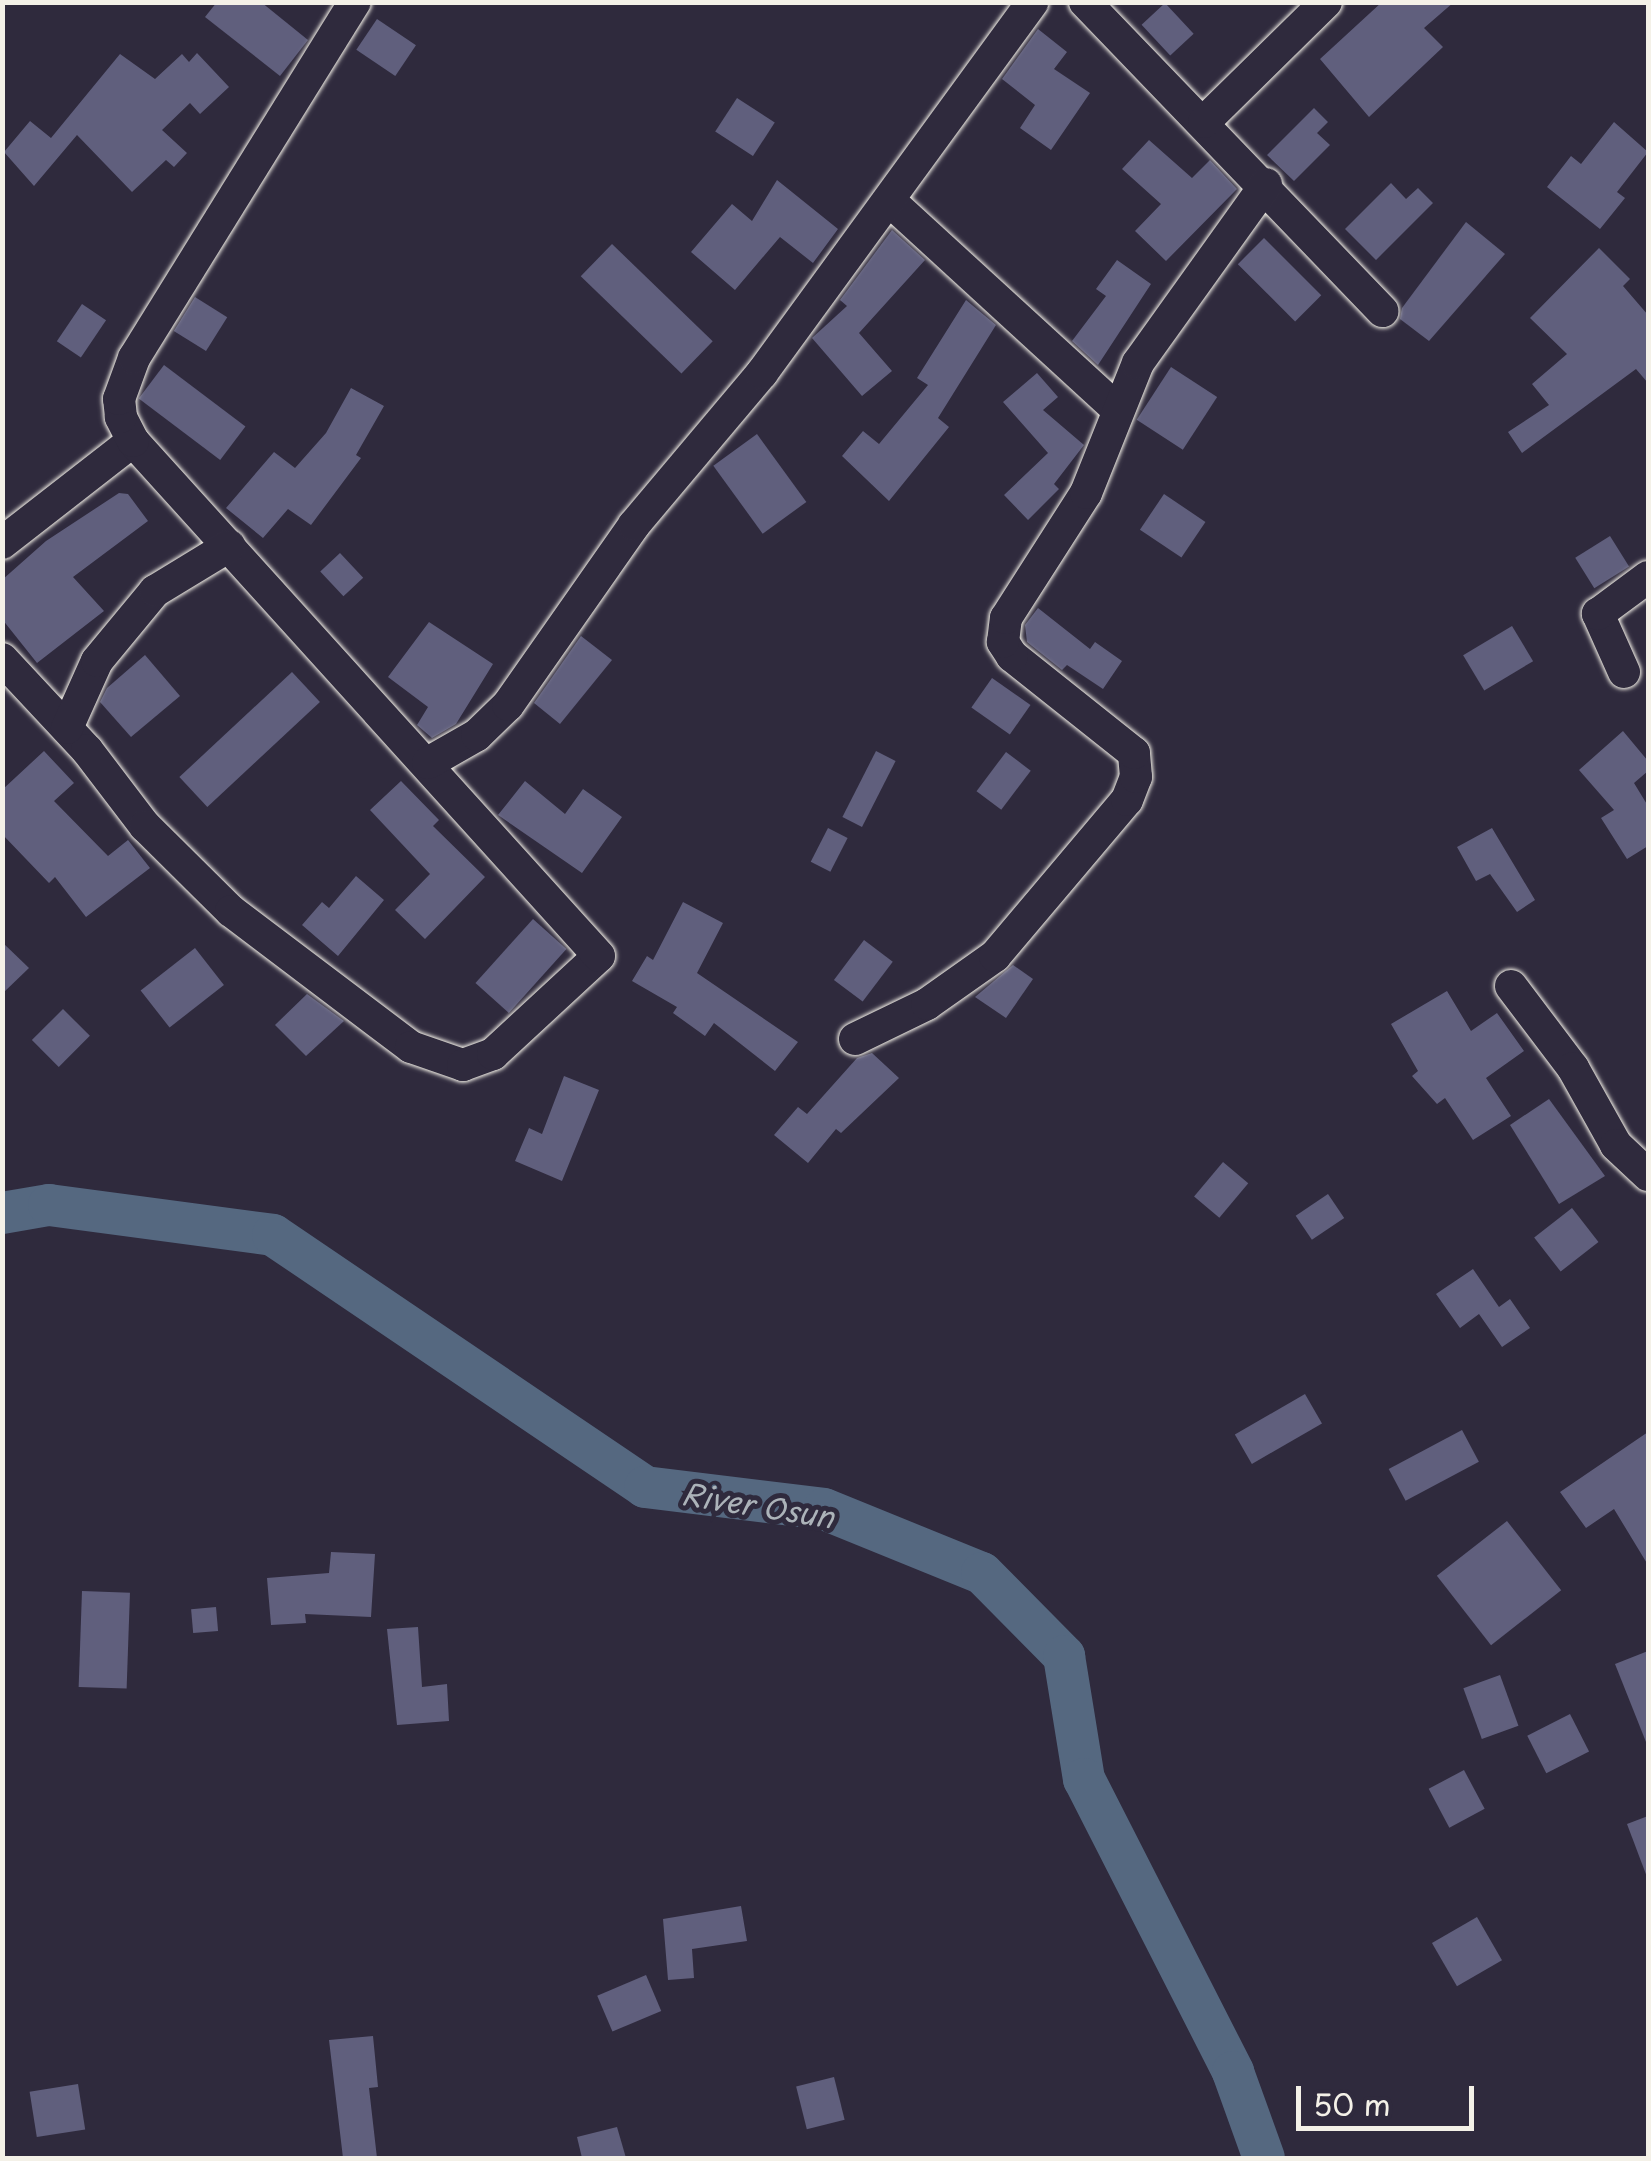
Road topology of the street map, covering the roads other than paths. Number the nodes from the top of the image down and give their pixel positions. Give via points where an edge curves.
1 (356, 2) edge
2 (1034, 2) edge
3 (1085, 2) edge
4 (1326, 2) edge
5 (1204, 122) junction
6 (1266, 184) junction
7 (890, 201) junction
8 (1382, 311) dead end
9 (1115, 407) junction
10 (133, 441) junction
11 (2, 543) edge
12 (229, 546) junction
13 (1648, 577) edge
14 (2, 659) edge
15 (1624, 672) dead end
16 (67, 728) junction
17 (428, 763) junction
18 (1511, 986) dead end
19 (855, 1040) dead end
20 (1648, 1175) edge

1 - 10 street via 134,358 119,399
2 - 7 street
3 - 5 street
4 - 5 street
5 - 6 street
6 - 8 street
6 - 9 street via 1138,363
7 - 9 street
7 - 17 street via 762,373 634,525 508,706 477,735
9 - 19 street via 1086,493 1006,618 1002,642 1134,753 1136,777 1127,800 995,956 926,1004
10 - 11 street
10 - 12 street
12 - 16 street via 155,591 96,661
12 - 17 street
13 - 15 street via 1598,614
14 - 16 street
16 - 17 street via 145,826 231,910 411,1048 463,1065 492,1054 599,956
18 - 20 street via 1564,1054 1616,1144

